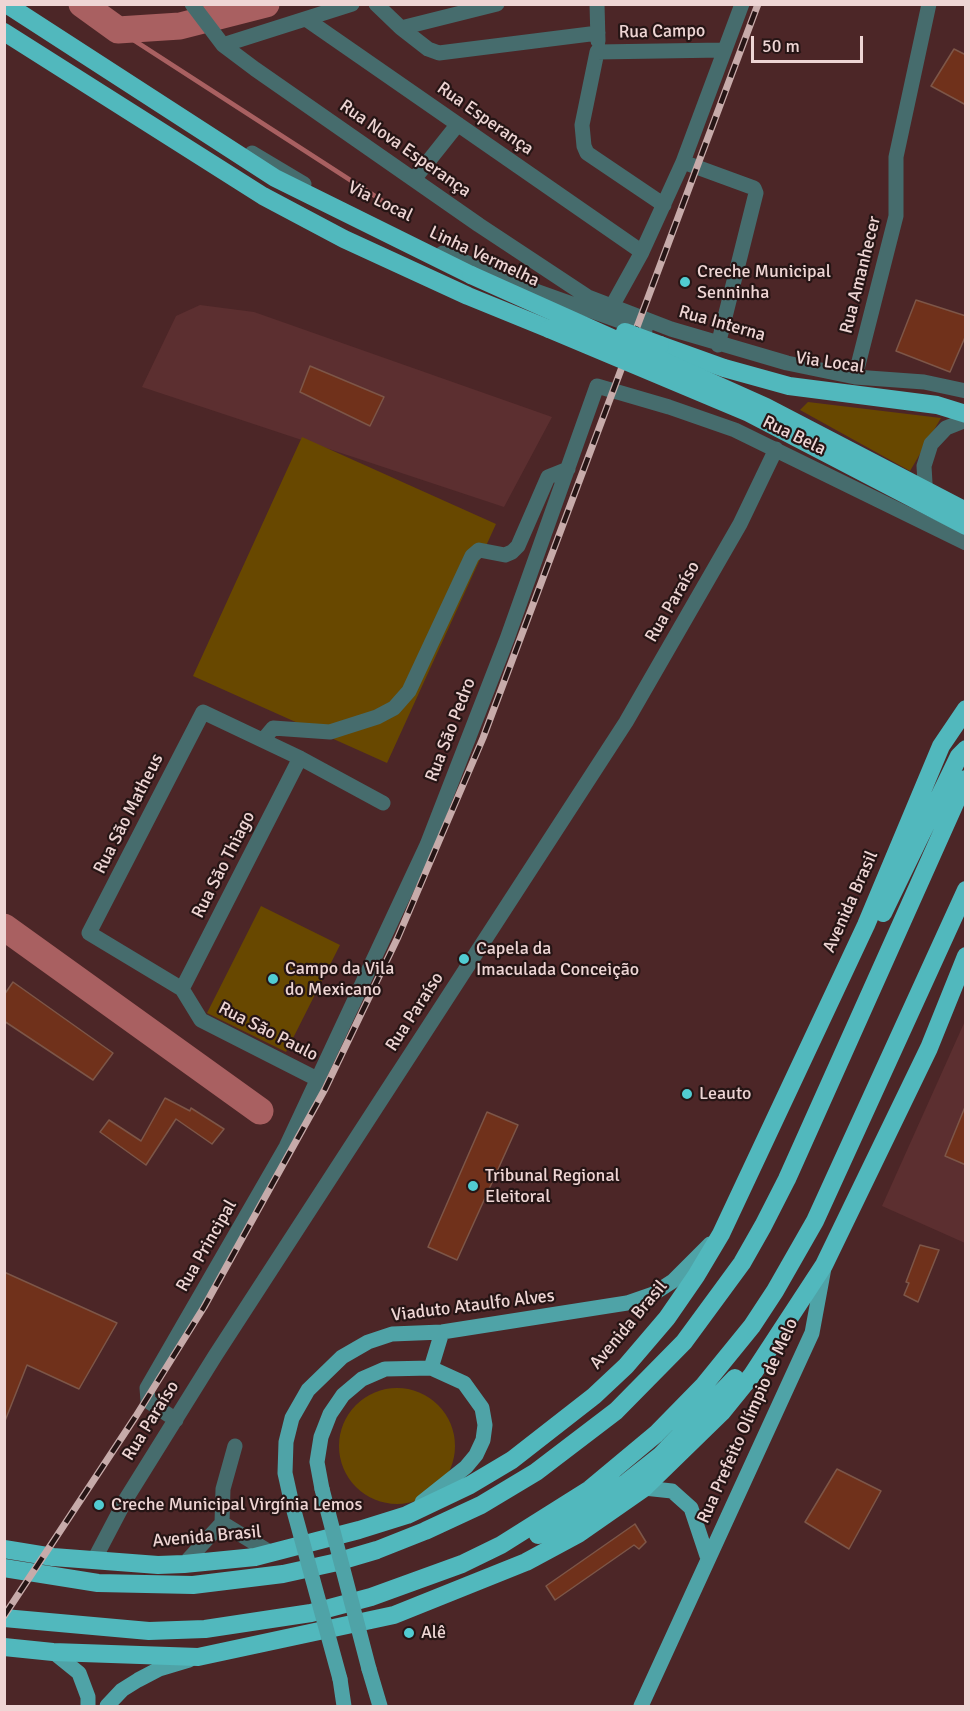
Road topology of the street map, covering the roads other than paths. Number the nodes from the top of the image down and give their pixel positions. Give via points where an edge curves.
1 (6, 4) edge
2 (23, 4) edge
3 (352, 4) edge
4 (376, 4) edge
5 (497, 4) edge
6 (597, 4) edge
7 (742, 4) edge
8 (928, 4) edge
9 (194, 7) edge
10 (306, 19) junction
11 (401, 27) junction
12 (4, 32) edge
13 (598, 33) junction
14 (218, 39) junction
15 (723, 51) junction
16 (597, 52) junction
17 (458, 124) junction
18 (683, 162) junction
19 (415, 178) junction
20 (664, 205) junction
21 (642, 252) junction
22 (471, 275) junction
23 (611, 308) junction
24 (718, 345) junction
25 (855, 377) junction
26 (597, 386) joint
27 (966, 391) edge
28 (966, 405) edge
29 (966, 414) edge
30 (966, 420) edge
31 (776, 449) junction
32 (568, 469) junction
33 (966, 511) edge
34 (928, 524) junction
35 (966, 526) edge
36 (966, 543) edge
37 (966, 709) edge
38 (263, 740) junction
39 (966, 749) edge
40 (300, 758) junction
41 (966, 779) edge
42 (383, 803) dead end
43 (966, 890) edge
44 (866, 925) junction
45 (89, 933) joint
46 (966, 956) edge
47 (182, 989) junction
48 (317, 1079) junction
49 (721, 1234) junction
50 (824, 1265) junction
51 (812, 1285) junction
52 (442, 1332) junction
53 (430, 1368) junction
54 (176, 1420) junction
55 (235, 1446) dead end
56 (644, 1488) junction
57 (407, 1515) junction
58 (222, 1522) junction
59 (4, 1549) edge
60 (271, 1553) junction
61 (707, 1556) junction
62 (94, 1560) junction
63 (184, 1564) junction
64 (4, 1568) edge
65 (408, 1585) junction
66 (4, 1618) edge
67 (4, 1647) edge
68 (53, 1652) junction
69 (198, 1657) junction
70 (88, 1707) edge
71 (107, 1707) edge
72 (344, 1707) edge
73 (380, 1707) edge
74 (641, 1707) edge

1 - 22 highway, Linha Vermelha via 274,178
2 - 28 street, Via Local via 248,151 328,198 432,248 709,355 791,378 941,398
3 - 10 street
4 - 11 street
5 - 11 street
6 - 13 street
7 - 15 street
8 - 25 street, Rua Amanhecer via 896,157 896,216
9 - 14 street, Rua Nova Esperança
10 - 14 street
10 - 17 street, Rua Esperança
11 - 13 street via 439,53
12 - 35 highway, bridge via 263,196 344,239 478,300 749,413
13 - 16 street
14 - 19 street, Rua Nova Esperança
15 - 16 street, Rua Campo
15 - 18 street
16 - 20 street, Rua Campo via 582,125 587,153
17 - 19 street
17 - 21 street, Rua Esperança
18 - 20 street
18 - 24 street via 754,188 756,193
19 - 23 street, Rua Nova Esperança via 541,266
20 - 21 street
21 - 23 street
22 - 29 highway, bridge via 724,368 789,386 937,405
22 - 33 highway, Linha Vermelha, bridge via 766,406
23 - 24 street, Rua Interna
24 - 25 street, Rua Interna
25 - 27 street, Rua Interna via 924,382
26 - 31 street, Rua Bela via 669,407
26 - 32 street, Rua São Pedro
30 - 34 street via 946,429 932,444 924,466
31 - 34 street, Rua Bela
31 - 54 street, Rua Paraíso via 740,524 626,722
32 - 38 street via 548,477 512,552 505,555 479,550 472,556 410,691 394,708 330,732 273,728
32 - 48 street, Rua São Pedro via 435,827
34 - 36 street, Rua Bela
37 - 44 highway, Avenida Brasil via 942,746
38 - 40 street
38 - 45 street, Rua São Matheus via 203,712
39 - 44 highway via 959,756 881,916
40 - 42 street
40 - 47 street, Rua São Thiago
41 - 64 highway via 763,1226 742,1263 684,1342 616,1411 536,1472 481,1504 406,1539 333,1563 193,1585 98,1583
43 - 65 highway via 815,1221 752,1326 704,1385 656,1434 590,1489 501,1545
44 - 49 highway, Avenida Brasil
45 - 47 street, Rua São Paulo
46 - 50 highway via 928,1048
47 - 48 street, Rua São Paulo via 201,1020
48 - 54 street, Rua Principal via 286,1147 147,1388 148,1401
49 - 52 main road, Viaduto Ataulfo Alves via 673,1281 653,1294 606,1309
49 - 57 highway, Avenida Brasil via 667,1318 594,1396 512,1460
50 - 51 highway
50 - 61 main road, Rua Prefeito Olímpio de Melo via 812,1333
51 - 56 highway via 775,1343 722,1412
51 - 65 highway via 700,1417 627,1482 589,1509 513,1547
52 - 53 main road
52 - 72 main road, Viaduto Ataulfo Alves, bridge via 392,1334 342,1357 308,1390 292,1419 285,1473
53 - 57 main road via 464,1383 474,1394 482,1408 483,1440 466,1467
53 - 73 main road, bridge via 385,1369 362,1379 343,1395 330,1414 317,1462
54 - 62 street, Rua Paraíso via 126,1499
55 - 58 street via 223,1489
56 - 61 main road, Rua Prefeito Olímpio de Melo via 672,1491 691,1508
56 - 69 highway via 578,1534 526,1562 443,1597 394,1615
57 - 60 highway, Avenida Brasil
58 - 60 street
58 - 63 street
59 - 62 highway, Avenida Brasil
60 - 63 highway, Avenida Brasil
61 - 74 main road, Rua Prefeito Olímpio de Melo
62 - 63 highway, Avenida Brasil
65 - 66 highway via 311,1613 205,1629 149,1632
67 - 68 highway
68 - 69 highway
68 - 70 main road via 79,1673
69 - 71 main road via 138,1680

